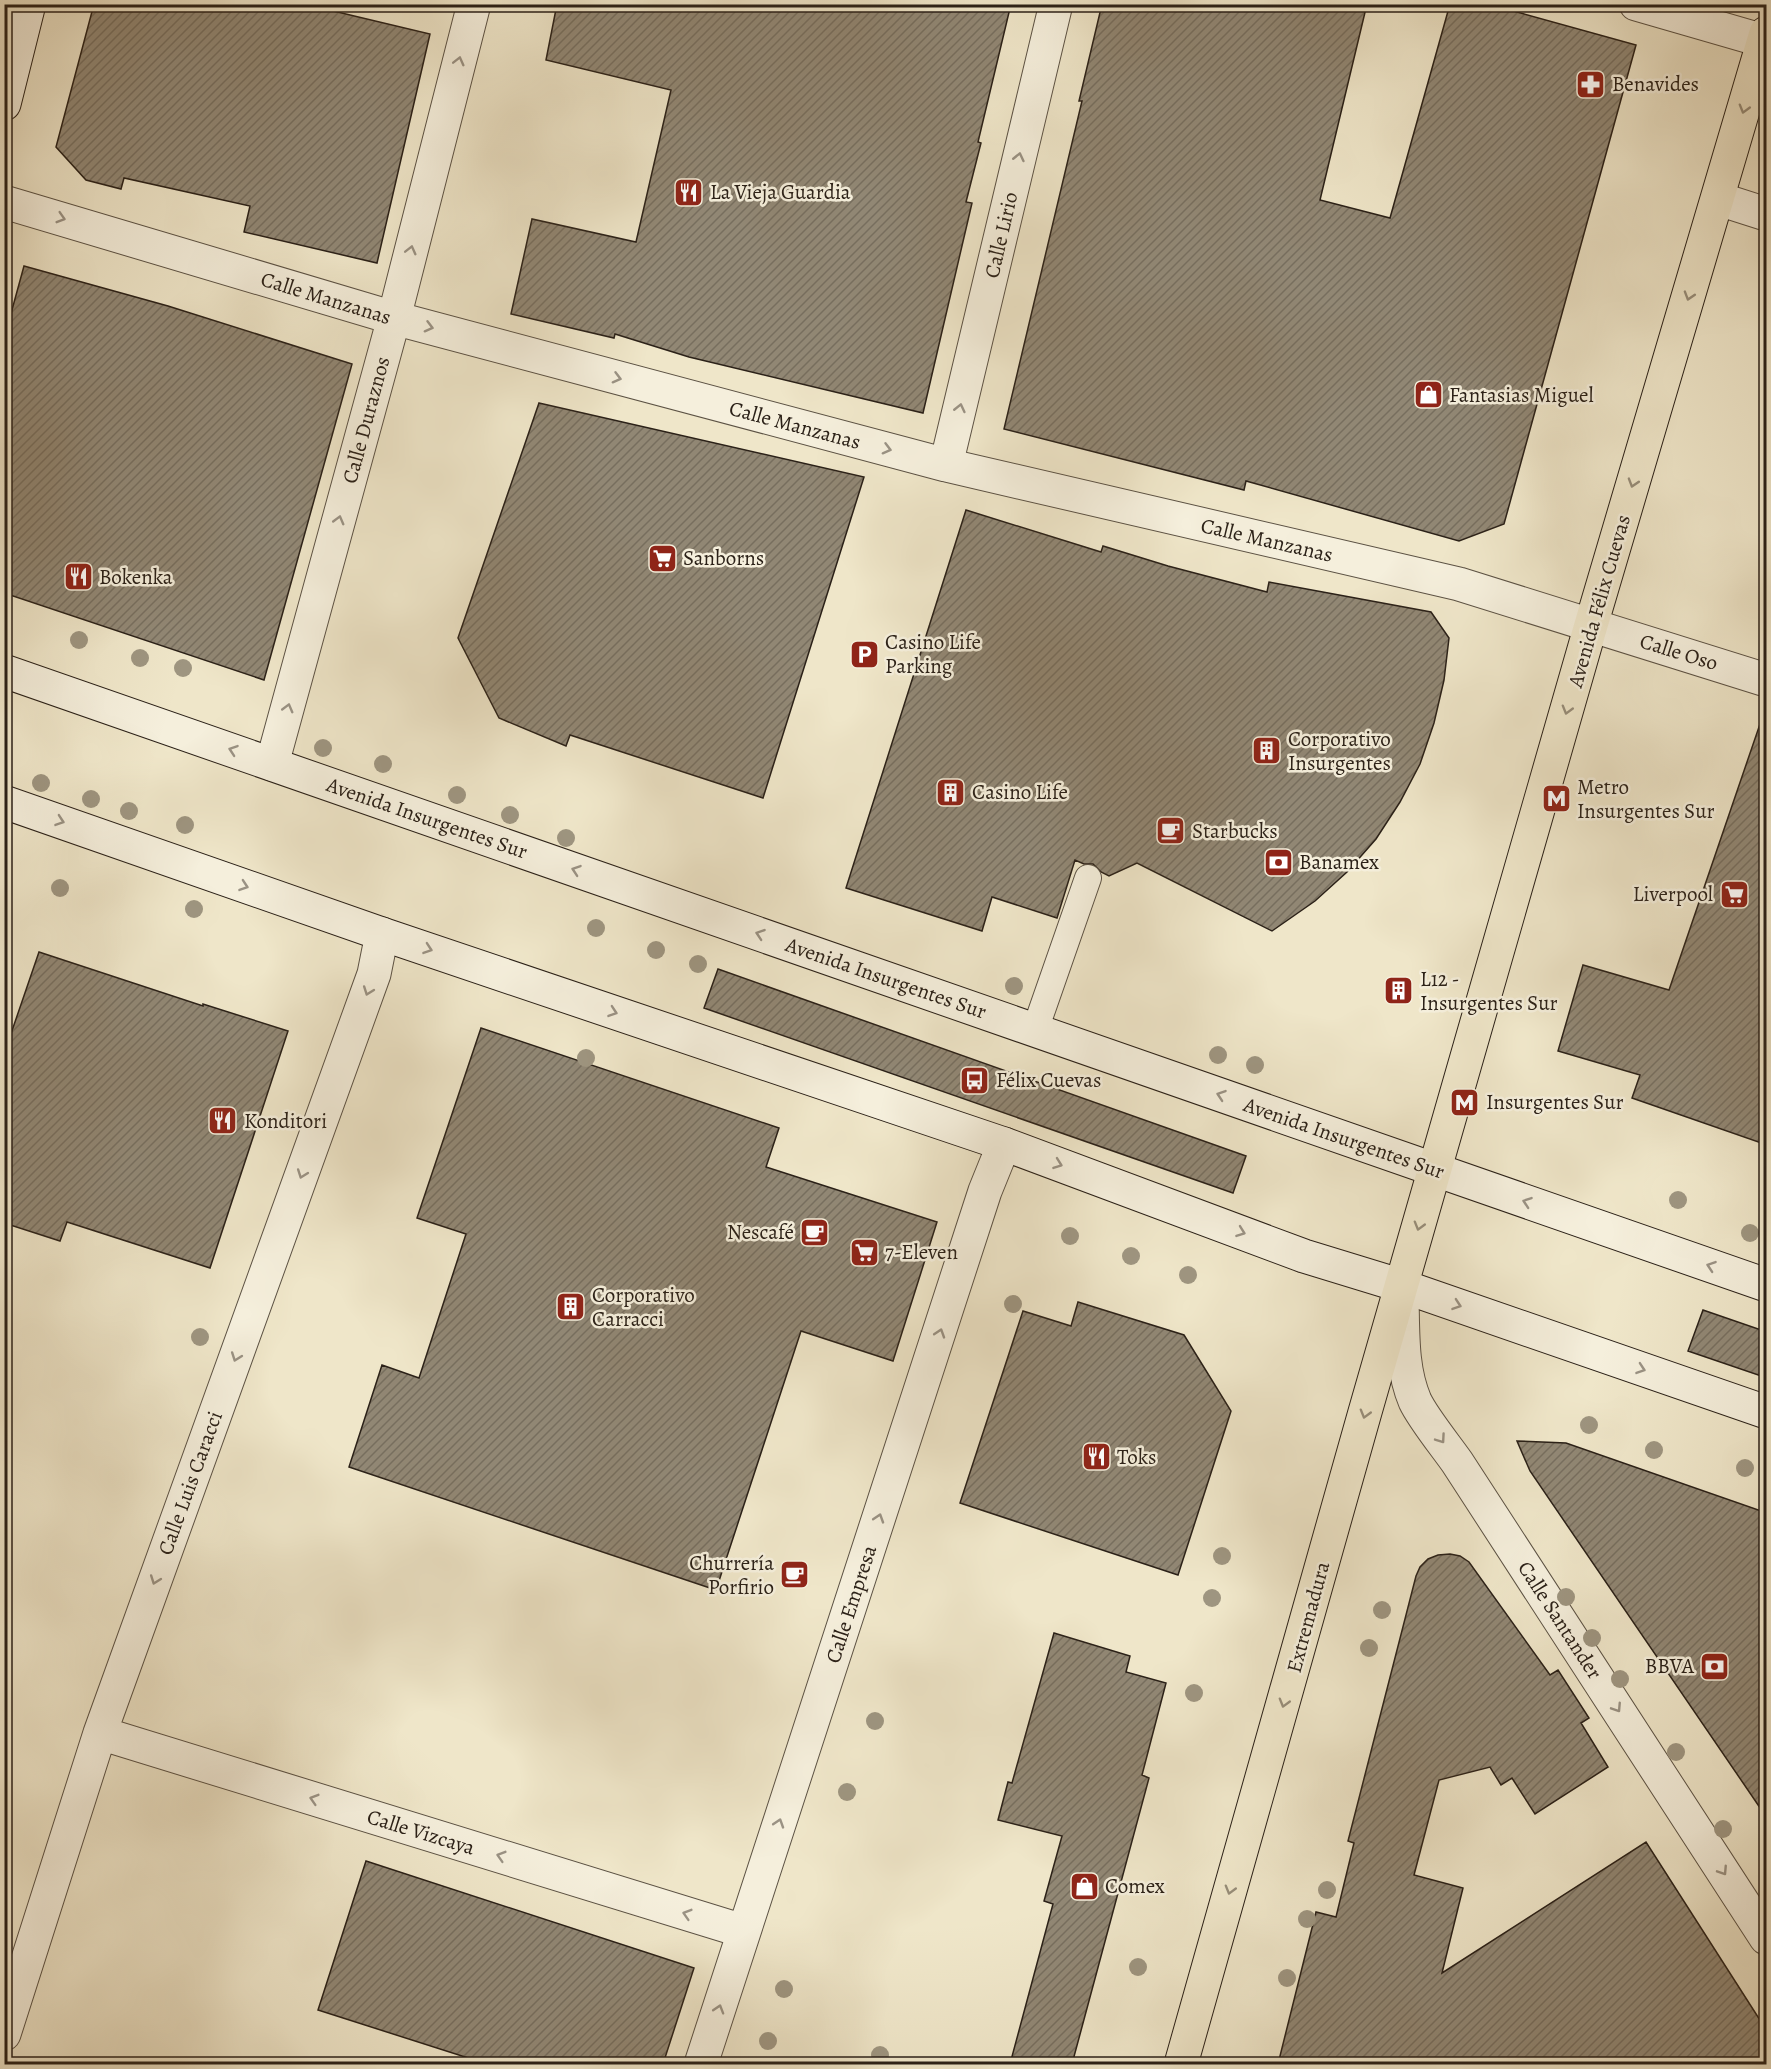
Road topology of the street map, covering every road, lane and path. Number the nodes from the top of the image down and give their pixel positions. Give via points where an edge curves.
1 (29, 4) edge
2 (474, 4) edge
3 (1056, 4) edge
4 (1636, 4) edge
5 (1765, 37) edge
6 (4, 104) edge
7 (1719, 199) junction
8 (4, 201) edge
9 (1767, 214) edge
10 (394, 318) junction
11 (946, 465) junction
12 (1591, 625) junction
13 (4, 671) edge
14 (1767, 680) edge
15 (272, 764) junction
16 (4, 802) edge
17 (1088, 878) dead end
18 (382, 934) junction
19 (1035, 1030) junction
20 (1004, 1144) junction
21 (1435, 1170) junction
22 (1402, 1286) junction
23 (1767, 1286) edge
24 (1767, 1412) edge
25 (100, 1733) junction
26 (743, 1931) junction
27 (1767, 1938) edge
28 (4, 2034) edge
29 (701, 2064) edge
30 (1180, 2064) edge

1 - 6 street
10 -> 2 street, Calle Duraznos
11 -> 3 street, Calle Lirio
4 - 5 street
5 -> 7 main road, Avenida Félix Cuevas
7 - 9 street
7 -> 12 main road, Avenida Félix Cuevas
8 -> 10 street, Calle Manzanas
10 -> 11 street, Calle Manzanas
15 -> 10 street, Calle Duraznos
11 - 12 street, Calle Manzanas via 1459,584
12 - 14 street, Calle Oso
12 -> 21 main road, Avenida Félix Cuevas
15 -> 13 street, Avenida Insurgentes Sur
19 -> 15 street, Avenida Insurgentes Sur
16 -> 18 street
17 - 19 lane
18 -> 20 street
18 -> 25 street, Calle Luis Caracci via 374,974
21 -> 19 street, Avenida Insurgentes Sur
20 -> 22 street via 1304,1256
26 -> 20 street, Calle Empresa
21 -> 22 main road, Extremadura
23 -> 21 street, Avenida Insurgentes Sur
22 -> 24 street
22 -> 27 street, Calle Santander via 1402,1350 1416,1402
22 -> 30 main road, Extremadura
26 -> 25 street, Calle Vizcaya
25 - 28 street, Calle Luis Caracci
29 -> 26 street, Calle Empresa

